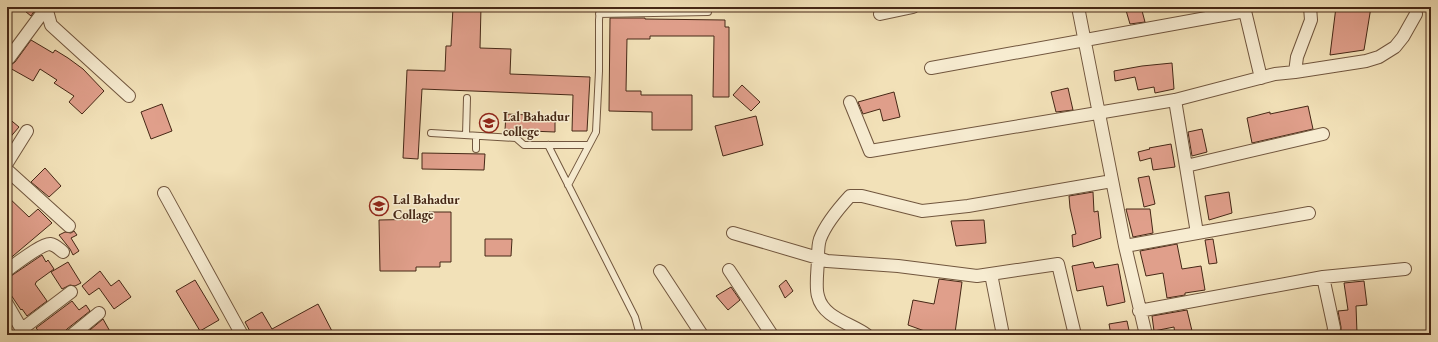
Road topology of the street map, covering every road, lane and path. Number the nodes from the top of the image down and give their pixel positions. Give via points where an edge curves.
1 (46, 7) edge
2 (913, 7) edge
3 (1078, 7) edge
4 (1310, 7) edge
5 (1244, 9) edge
6 (600, 10) edge
7 (708, 12) dead end
8 (880, 14) dead end
9 (1416, 14) dead end
10 (1084, 41) junction
11 (9, 58) dead end
12 (931, 68) dead end
13 (1295, 72) junction
14 (1261, 78) junction
15 (129, 96) dead end
16 (467, 98) dead end
17 (1175, 100) junction
18 (850, 102) dead end
19 (1099, 112) junction
20 (27, 131) dead end
21 (431, 133) dead end
22 (1323, 134) dead end
23 (466, 135) junction
24 (476, 136) junction
25 (548, 145) junction
26 (589, 145) junction
27 (476, 149) dead end
28 (7, 163) edge
29 (1186, 166) junction
30 (7, 170) edge
31 (1112, 181) junction
32 (568, 184) junction
33 (164, 193) dead end
34 (1309, 213) dead end
35 (69, 226) dead end
36 (733, 233) dead end
37 (1197, 233) junction
38 (1125, 246) junction
39 (63, 252) dead end
40 (818, 258) junction
41 (1405, 269) dead end
42 (7, 270) edge
43 (729, 270) dead end
44 (660, 271) dead end
45 (990, 274) junction
46 (1323, 277) junction
47 (71, 292) dead end
48 (7, 304) edge
49 (1140, 311) junction
50 (99, 313) dead end
51 (23, 332) edge
52 (72, 335) edge
53 (242, 335) edge
54 (640, 335) edge
55 (702, 335) edge
56 (772, 335) edge
57 (868, 335) edge
58 (1003, 335) edge
59 (1074, 335) edge
60 (1146, 335) edge
61 (1333, 335) edge

1 - 11 street
1 - 15 street via 51,25
2 - 8 street
3 - 10 street
4 - 13 street via 1311,20 1300,47
5 - 10 street
5 - 14 street
6 - 7 lane
6 - 26 lane via 596,132
9 - 13 street via 1395,47 1380,57
10 - 12 street
10 - 19 street
13 - 14 street
14 - 17 street
16 - 23 lane
17 - 19 street
17 - 29 street
18 - 19 street via 870,151
19 - 31 street
20 - 28 street
21 - 23 lane
22 - 29 street
23 - 24 lane
24 - 25 lane via 516,138 524,145
24 - 27 lane
25 - 26 lane
25 - 32 lane
26 - 32 lane
29 - 37 street
30 - 35 street
31 - 38 street
31 - 40 street via 968,206 922,211 862,196 850,196 827,226 820,240
32 - 54 lane via 635,317
33 - 53 street
34 - 37 street
36 - 40 street
37 - 38 street
38 - 49 street
39 - 42 street via 48,244
40 - 45 street via 977,276
40 - 57 street via 817,295 824,308
41 - 46 street
43 - 56 street
44 - 55 street
45 - 58 street
45 - 59 street via 1058,264
46 - 49 street
46 - 61 street via 1334,328
47 - 51 street
48 - 51 street
49 - 60 street
50 - 52 street

